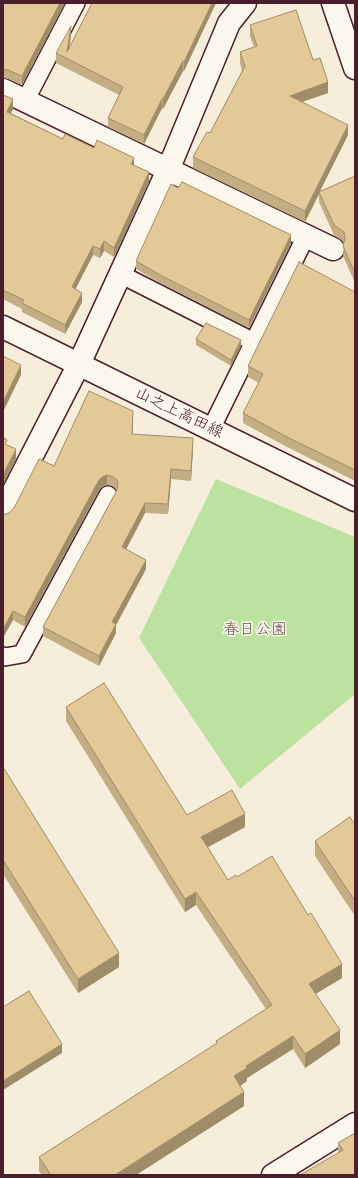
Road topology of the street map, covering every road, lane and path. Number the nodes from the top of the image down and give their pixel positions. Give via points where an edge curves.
1 (76, 3) edge
2 (245, 3) edge
3 (333, 3) edge
4 (355, 68) edge
5 (3, 90) edge
6 (25, 101) junction
7 (168, 170) junction
8 (306, 236) junction
9 (333, 249) dead end
10 (120, 274) junction
11 (3, 327) edge
12 (254, 342) junction
13 (79, 364) junction
14 (211, 429) junction
15 (108, 495) dead end
16 (355, 500) edge
17 (3, 512) edge
18 (3, 656) edge
19 (355, 1124) edge
20 (274, 1175) edge

1 - 6 lane
2 - 7 street via 229,23
3 - 4 street
5 - 6 street
6 - 7 street
7 - 8 street
7 - 10 street
8 - 9 street
8 - 12 lane
10 - 12 lane
10 - 13 street
11 - 13 street, 山之上高田線
12 - 14 lane
13 - 14 street, 山之上高田線
13 - 17 street
14 - 16 street, 山之上高田線
15 - 18 lane via 22,654
19 - 20 street

